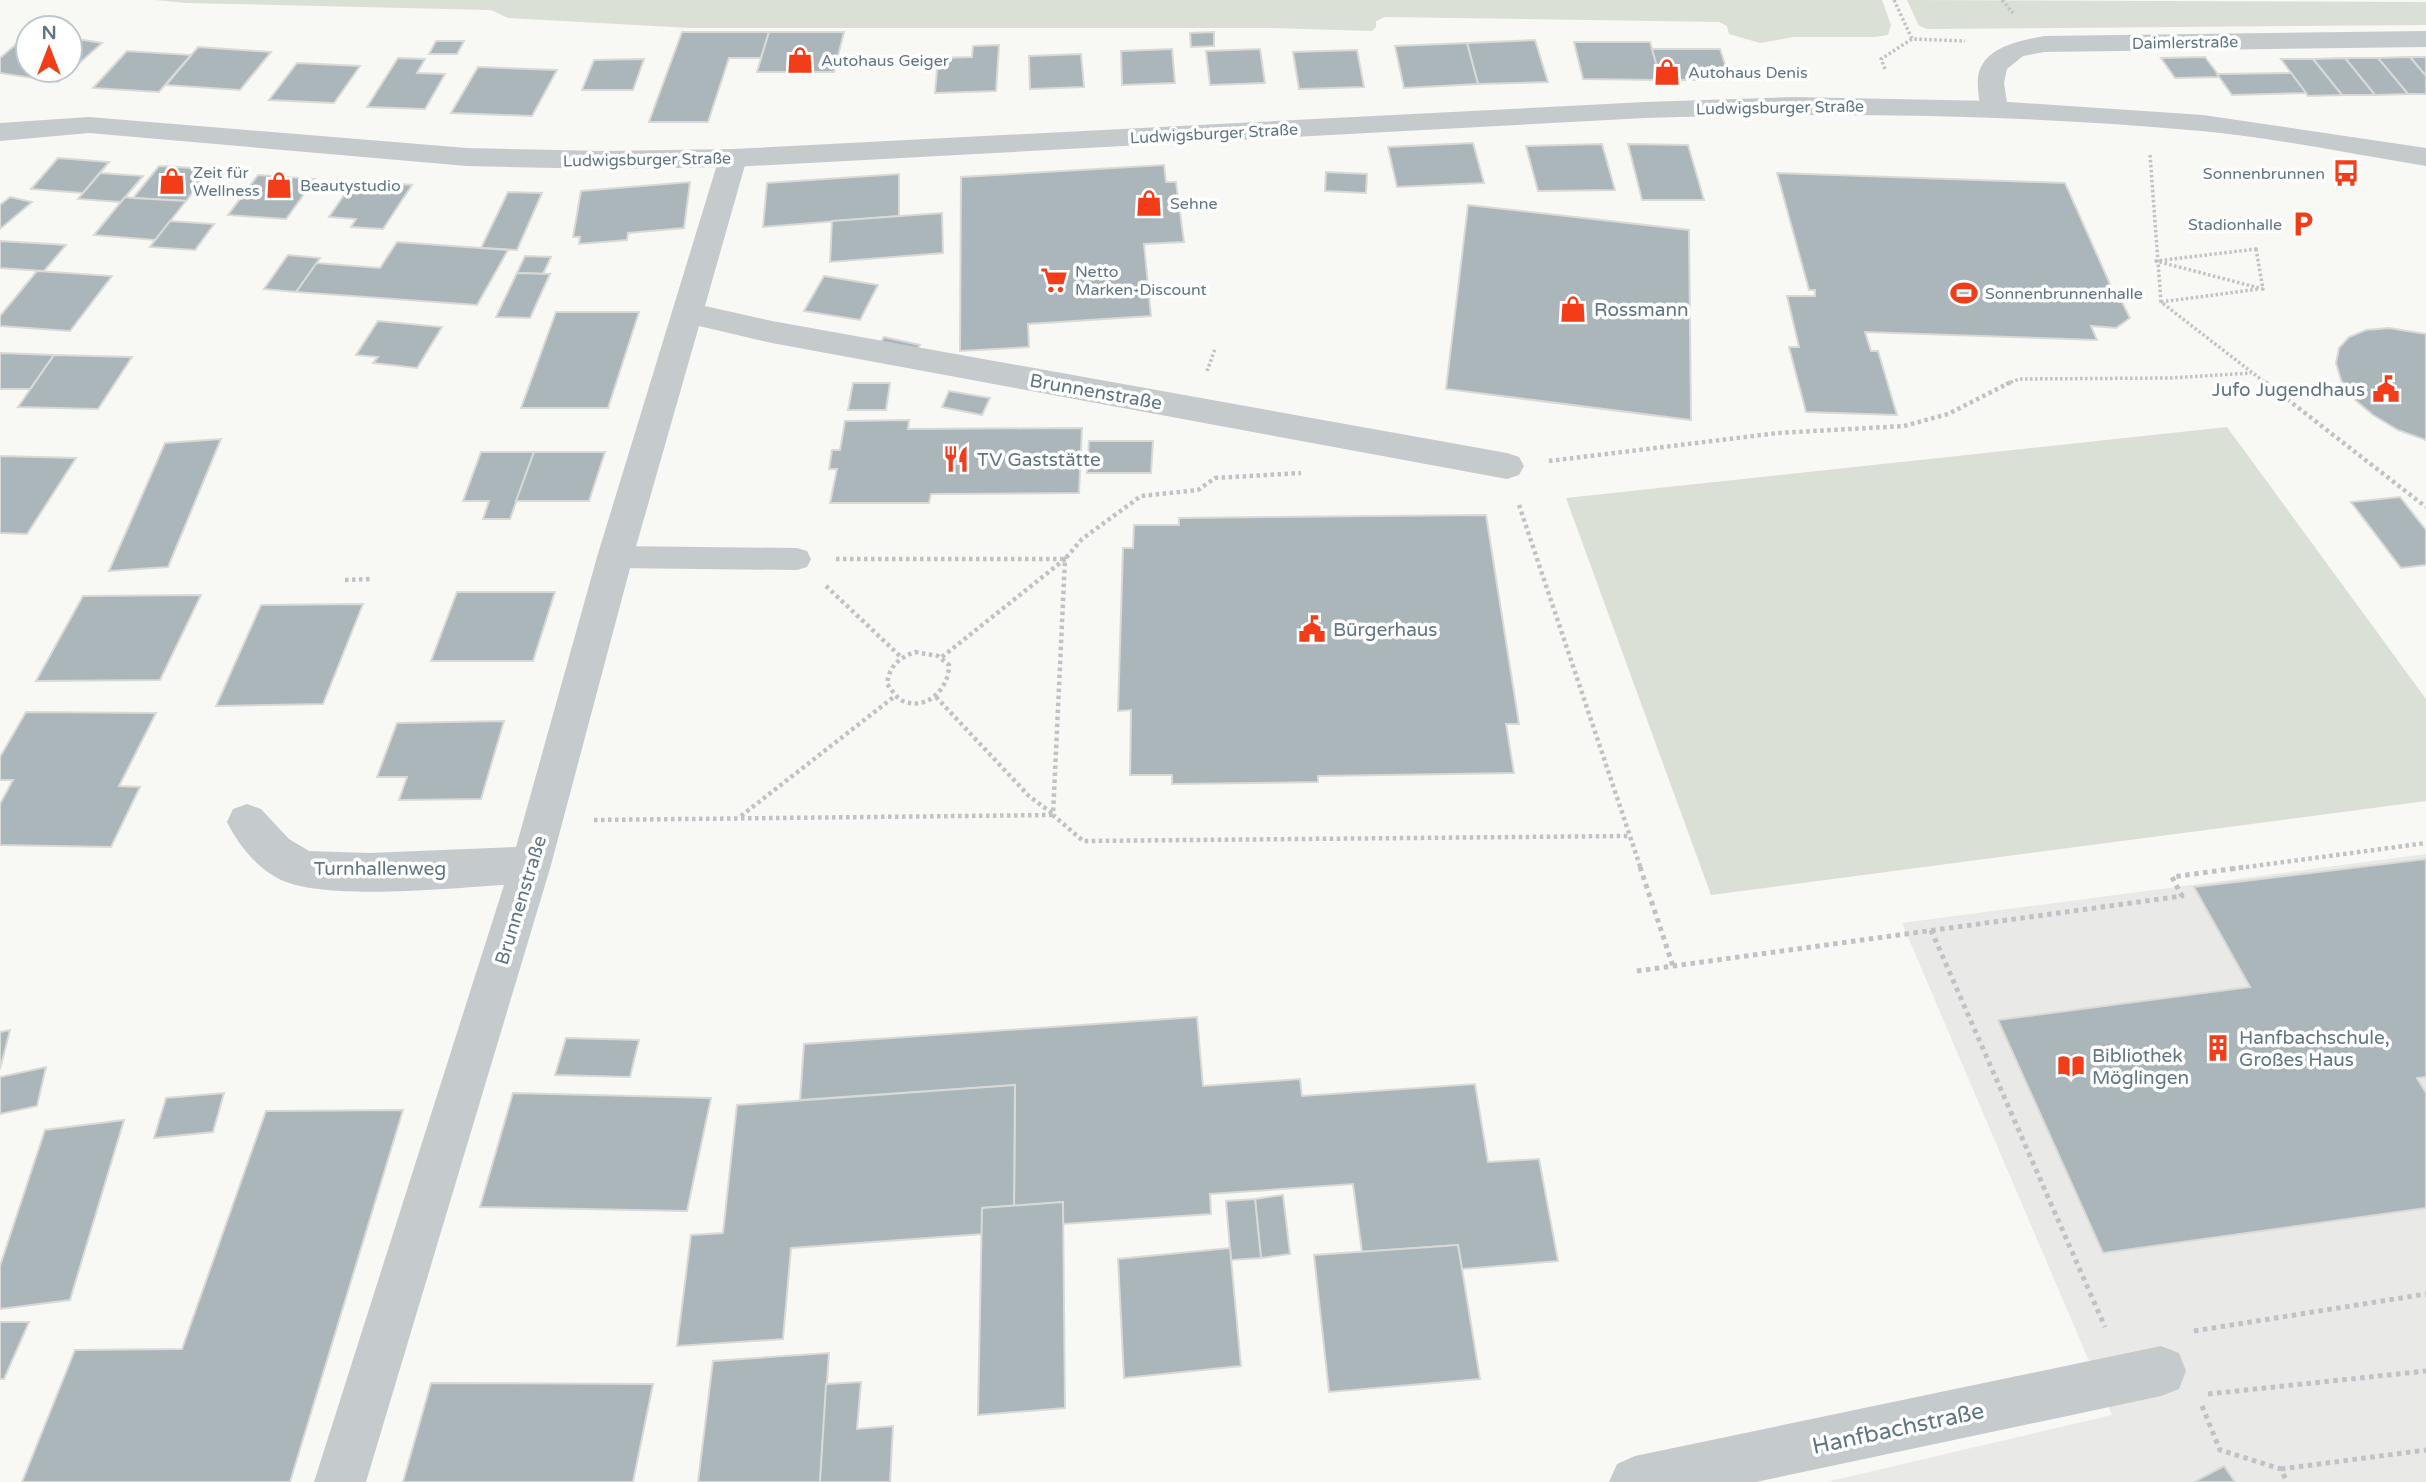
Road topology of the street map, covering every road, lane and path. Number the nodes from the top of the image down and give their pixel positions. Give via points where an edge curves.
1 (1894, 0) edge
2 (1912, 39) junction
3 (2426, 39) edge
4 (2014, 50) junction
5 (1902, 106) junction
6 (1994, 109) junction
7 (2148, 119) junction
8 (0, 132) edge
9 (733, 158) junction
10 (2426, 158) edge
11 (2156, 261) junction
12 (2263, 289) junction
13 (2161, 302) junction
14 (687, 313) junction
15 (2251, 373) junction
16 (1507, 466) junction
17 (1310, 473) dead end
18 (2426, 507) edge
19 (615, 557) junction
20 (797, 559) junction
21 (1065, 559) junction
22 (372, 579) dead end
23 (345, 580) dead end
24 (901, 657) junction
25 (942, 657) junction
26 (894, 696) junction
27 (936, 697) junction
28 (1054, 815) junction
29 (741, 817) junction
30 (544, 821) junction
31 (247, 822) dead end
32 (1628, 836) junction
33 (2426, 843) edge
34 (531, 865) junction
35 (1931, 930) junction
36 (1673, 965) junction
37 (1637, 971) dead end
38 (2426, 1294) edge
39 (2426, 1371) edge
40 (2144, 1375) junction
41 (2426, 1450) edge
42 (2281, 1469) junction
43 (340, 1482) edge
44 (1635, 1482) edge
45 (2287, 1482) edge

1 - 2 path
2 - 4 path via 1972,41
2 - 5 path via 1881,59
3 - 4 street, Daimlerstraße via 2044,44
4 - 6 street via 1994,66
5 - 6 street, Ludwigsburger Straße
5 - 9 street, Ludwigsburger Straße via 1645,110
6 - 7 street, Ludwigsburger Straße
7 - 10 street, Ludwigsburger Straße via 2203,123
7 - 11 path
8 - 9 street, Ludwigsburger Straße via 89,125 467,158
9 - 14 street, Brunnenstraße
11 - 12 path
11 - 12 path via 2256,250
11 - 13 path
12 - 13 path
13 - 15 path
14 - 16 street, Brunnenstraße
14 - 19 street, Brunnenstraße
15 - 16 path via 2019,379 1967,407 1923,423 1779,432
15 - 18 path
16 - 32 path
17 - 21 path via 1215,478 1198,489 1141,496 1082,539
19 - 20 lane
19 - 30 street, Brunnenstraße
20 - 21 path
20 - 24 path
21 - 25 path
21 - 28 path
22 - 23 path
24 - 25 path via 933,652
24 - 26 path via 887,675
25 - 27 path via 950,670 949,681
26 - 27 path via 915,703
26 - 29 path
27 - 28 path via 1029,796
28 - 29 path
28 - 32 path via 1083,841
29 - 30 path
30 - 34 street, Brunnenstraße
31 - 34 street, Turnhallenweg via 263,842 296,868
32 - 36 path
33 - 35 path via 2172,877 2182,896
34 - 43 street, Brunnenstraße
35 - 36 path
35 - 40 path
36 - 37 path
38 - 40 path via 2192,1331
39 - 42 path via 2197,1395 2220,1450
40 - 44 street, Hanfbachstraße
41 - 42 path
42 - 45 path

